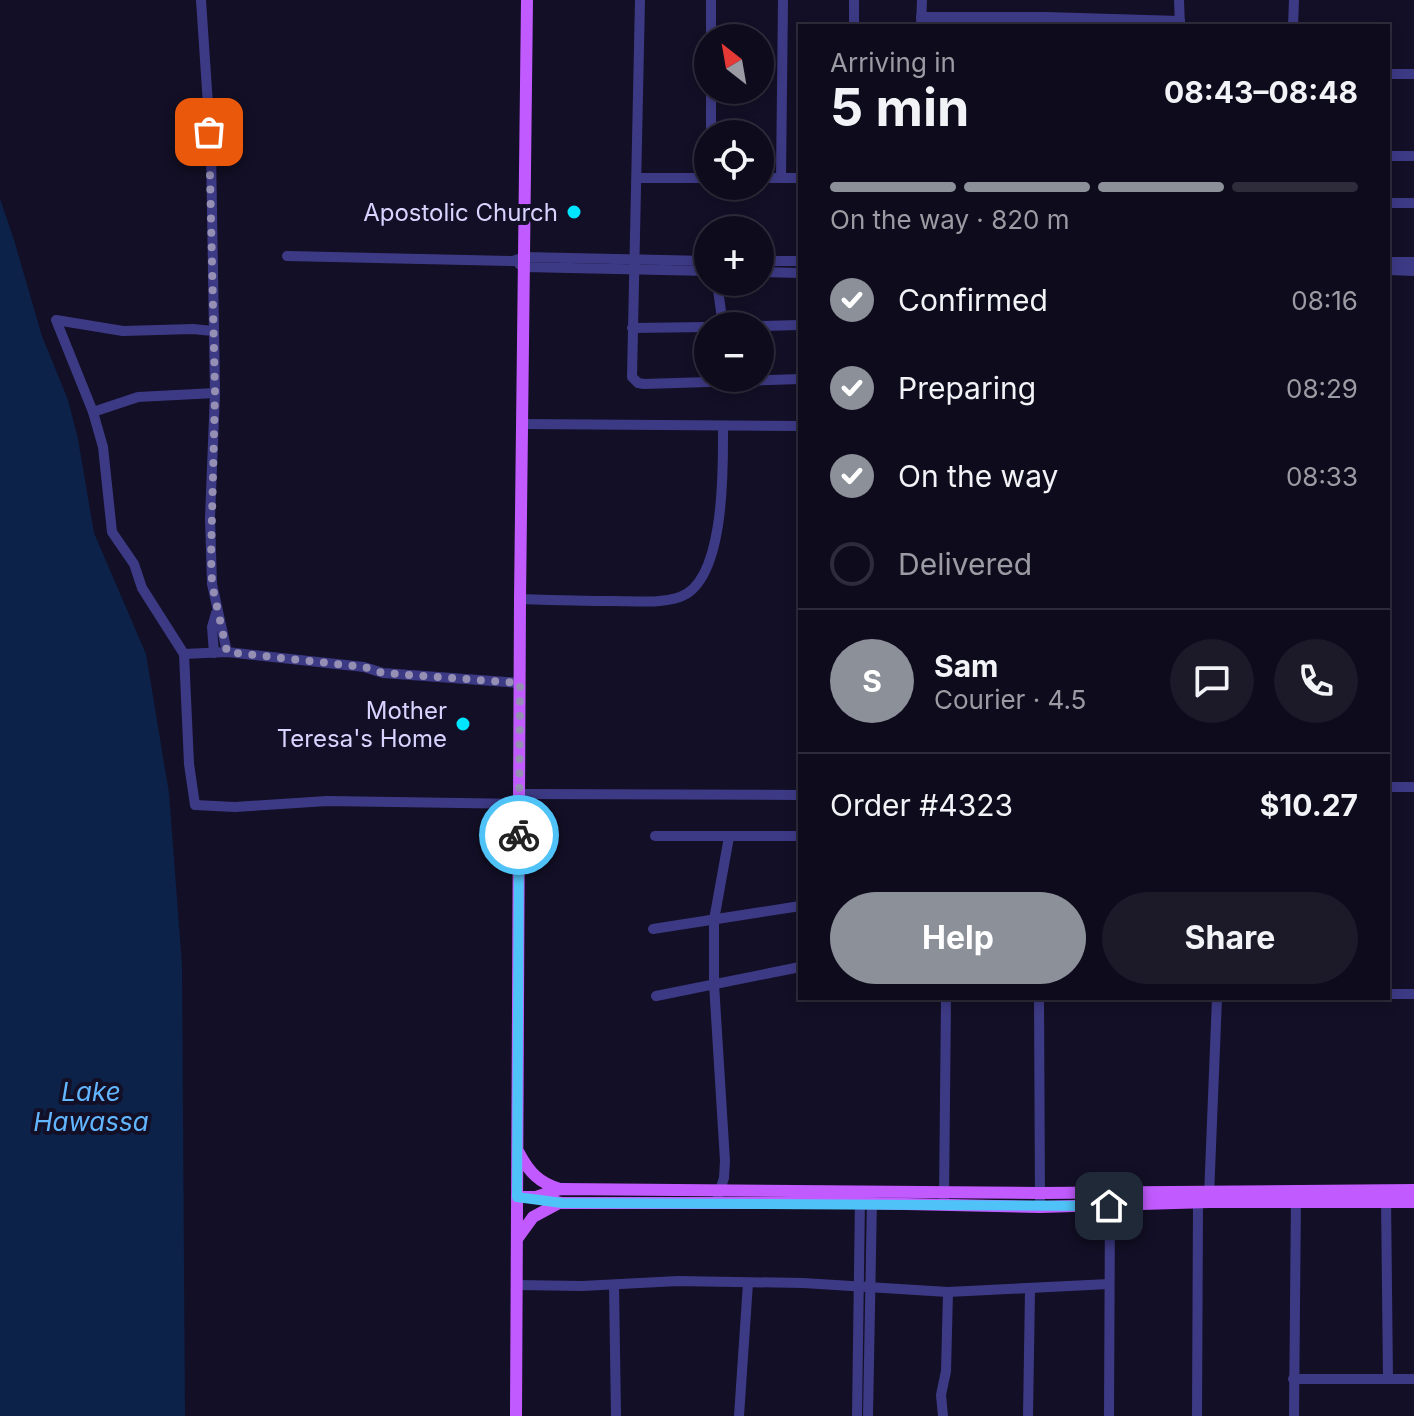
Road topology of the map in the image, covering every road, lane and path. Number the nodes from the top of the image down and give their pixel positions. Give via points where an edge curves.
1 (201, 0) edge
2 (527, 0) edge
3 (640, 0) edge
4 (711, 0) edge
5 (783, 0) edge
6 (854, 0) edge
7 (922, 0) edge
8 (1179, 0) edge
9 (1294, 0) edge
10 (921, 22) edge
11 (711, 24) edge
12 (854, 24) edge
13 (1180, 24) edge
14 (1293, 24) edge
15 (1390, 74) edge
16 (1414, 74) edge
17 (1390, 156) edge
18 (1414, 156) edge
19 (637, 178) junction
20 (694, 178) edge
21 (774, 178) edge
22 (781, 178) junction
23 (798, 178) edge
24 (1390, 203) edge
25 (1414, 203) edge
26 (287, 256) dead end
27 (774, 261) edge
28 (798, 261) edge
29 (520, 262) junction
30 (694, 262) edge
31 (1390, 262) edge
32 (1414, 262) edge
33 (633, 264) junction
34 (694, 270) edge
35 (1390, 270) edge
36 (1414, 271) edge
37 (774, 272) edge
38 (798, 273) edge
39 (798, 325) edge
40 (774, 326) edge
41 (694, 327) edge
42 (632, 328) junction
43 (213, 331) junction
44 (774, 377) edge
45 (798, 379) edge
46 (694, 380) edge
47 (215, 393) junction
48 (93, 412) junction
49 (523, 424) junction
50 (723, 426) junction
51 (798, 426) edge
52 (520, 599) junction
53 (217, 612) junction
54 (227, 652) junction
55 (214, 653) junction
56 (184, 654) junction
57 (520, 683) junction
58 (1390, 787) edge
59 (1414, 787) edge
60 (798, 795) edge
61 (520, 799) junction
62 (655, 836) dead end
63 (798, 836) edge
64 (729, 837) junction
65 (798, 906) edge
66 (714, 920) junction
67 (653, 929) dead end
68 (798, 967) edge
69 (714, 984) junction
70 (1390, 994) edge
71 (1414, 994) edge
72 (656, 996) dead end
73 (946, 1000) edge
74 (1039, 1000) edge
75 (1217, 1000) edge
76 (518, 1150) junction
77 (1414, 1190) edge
78 (1110, 1192) junction
79 (561, 1196) junction
80 (517, 1197) junction
81 (718, 1197) junction
82 (866, 1197) junction
83 (1296, 1197) junction
84 (1386, 1197) junction
85 (944, 1199) junction
86 (1205, 1199) junction
87 (1040, 1200) junction
88 (1414, 1202) edge
89 (1109, 1206) junction
90 (517, 1239) junction
91 (748, 1283) junction
92 (1109, 1284) junction
93 (516, 1285) junction
94 (614, 1285) junction
95 (864, 1286) junction
96 (1030, 1290) junction
97 (948, 1292) junction
98 (1293, 1379) junction
99 (1388, 1379) junction
100 (1414, 1379) edge
101 (516, 1416) edge
102 (616, 1416) edge
103 (739, 1416) edge
104 (857, 1416) edge
105 (868, 1416) edge
106 (943, 1416) edge
107 (1028, 1416) edge
108 (1109, 1416) edge
109 (1197, 1416) edge
110 (1294, 1416) edge

1 - 43 street via 211,150
2 - 29 main road
3 - 19 street
4 - 11 street
5 - 22 street
6 - 12 street
7 - 10 street
8 - 13 street
9 - 14 street
10 - 13 street via 1045,17
15 - 16 street
17 - 18 street
19 - 20 street
19 - 33 street
21 - 22 street
22 - 23 street
24 - 25 street
26 - 29 street
27 - 28 street
29 - 33 street
29 - 49 main road
30 - 33 street
31 - 32 street
33 - 34 street
33 - 42 street
35 - 36 street
37 - 38 street
39 - 40 street
41 - 42 street
42 - 46 street via 631,374 638,383
43 - 47 street
43 - 48 street via 123,331 56,320
44 - 45 street
47 - 48 street via 138,397
47 - 53 street via 210,544
48 - 56 street via 103,447 112,532
49 - 50 street
49 - 52 main road
50 - 51 street
50 - 52 street via 718,530 692,589 681,597 646,602
52 - 57 main road
53 - 54 street
53 - 55 street
54 - 55 street
54 - 57 street via 383,673
55 - 56 street
56 - 61 street via 195,805
57 - 61 main road
58 - 59 street
60 - 61 street
61 - 76 main road
62 - 64 street
63 - 64 street
64 - 66 street
65 - 66 street
66 - 67 street
66 - 69 street
68 - 69 street
69 - 72 street
69 - 81 street via 725,1161
70 - 71 street
73 - 85 street
74 - 87 street
75 - 86 street
76 - 79 main road via 534,1176
76 - 80 main road
77 - 84 main road
78 - 86 main road
78 - 87 main road
78 - 89 street
79 - 80 main road
79 - 81 main road
79 - 90 main road
80 - 90 main road
81 - 82 main road
82 - 85 main road
82 - 95 street
83 - 84 main road
83 - 86 main road
83 - 98 street
84 - 88 main road
84 - 99 street
85 - 87 main road
86 - 89 main road
86 - 109 street
87 - 89 main road
89 - 92 street
90 - 93 main road
91 - 94 street
91 - 95 street
91 - 103 street
92 - 96 street
92 - 108 street
93 - 94 street
93 - 101 main road
94 - 102 street
95 - 97 street
95 - 104 street
95 - 105 street
96 - 97 street
96 - 107 street
97 - 106 street
98 - 99 street
98 - 110 street
99 - 100 street

